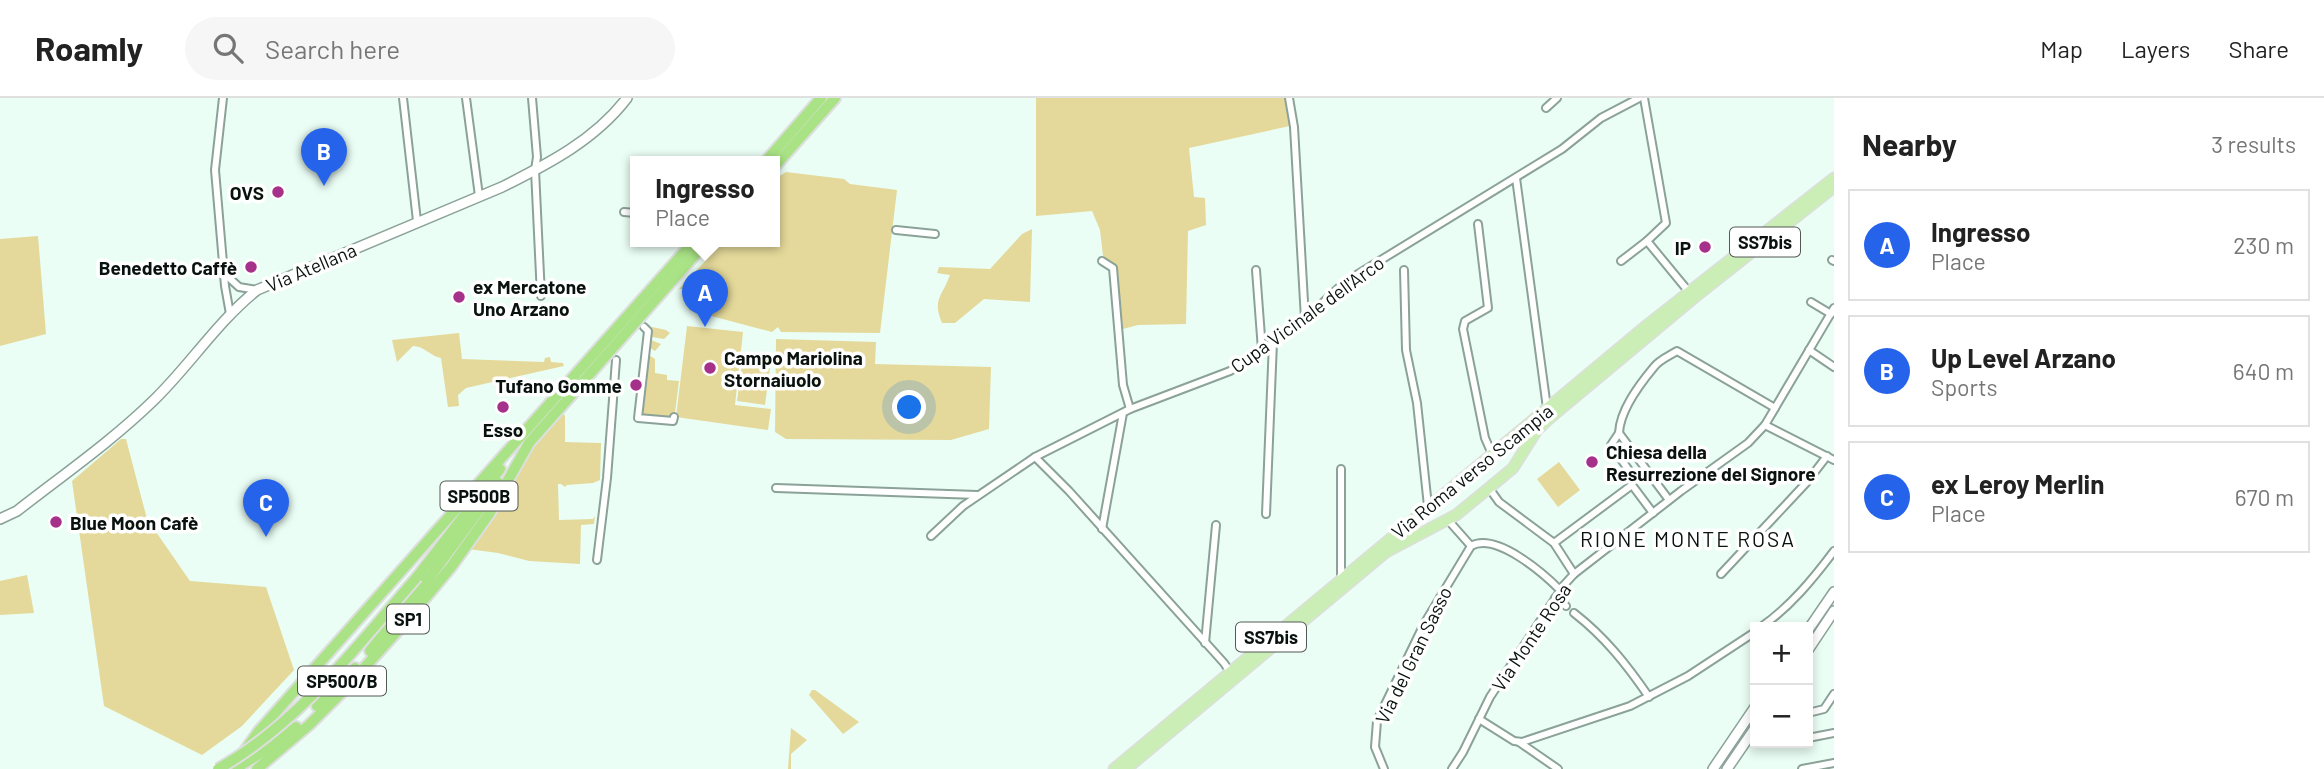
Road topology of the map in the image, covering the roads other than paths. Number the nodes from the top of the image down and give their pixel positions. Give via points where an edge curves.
1 (223, 98) edge
2 (403, 98) edge
3 (466, 98) edge
4 (532, 98) edge
5 (627, 98) edge
6 (821, 98) edge
7 (835, 98) edge
8 (1289, 98) edge
9 (1556, 98) edge
10 (1642, 98) edge
11 (1546, 108) dead end
12 (770, 156) edge
13 (780, 160) edge
14 (535, 170) junction
15 (1517, 178) junction
16 (1834, 178) edge
17 (1834, 187) edge
18 (480, 196) junction
19 (624, 212) dead end
20 (630, 213) edge
21 (417, 221) junction
22 (1478, 224) dead end
23 (896, 230) dead end
24 (935, 234) dead end
25 (1647, 241) junction
26 (689, 247) edge
27 (702, 247) edge
28 (1102, 261) dead end
29 (1621, 261) dead end
30 (1256, 270) dead end
31 (1405, 270) dead end
32 (226, 275) junction
33 (257, 290) junction
34 (1691, 293) junction
35 (541, 296) dead end
36 (1811, 302) dead end
37 (1832, 311) edge
38 (230, 314) junction
39 (1306, 319) junction
40 (644, 327) dead end
41 (1273, 342) junction
42 (1262, 350) junction
43 (1809, 350) junction
44 (615, 360) dead end
45 (1834, 367) edge
46 (1775, 408) junction
47 (1130, 409) junction
48 (1547, 409) junction
49 (1123, 413) junction
50 (542, 414) junction
51 (674, 417) dead end
52 (1765, 425) junction
53 (1619, 433) junction
54 (529, 443) junction
55 (1503, 445) junction
56 (1492, 454) junction
57 (1521, 456) junction
58 (1035, 457) junction
59 (1831, 458) edge
60 (1341, 469) dead end
61 (1632, 485) junction
62 (776, 488) dead end
63 (1489, 488) junction
64 (978, 495) junction
65 (1669, 500) junction
66 (1429, 506) junction
67 (1653, 513) junction
68 (1266, 514) dead end
69 (0, 519) edge
70 (1448, 520) junction
71 (1216, 525) dead end
72 (1102, 529) junction
73 (1430, 530) junction
74 (931, 536) dead end
75 (1554, 543) junction
76 (1471, 546) junction
77 (1834, 551) edge
78 (597, 560) dead end
79 (432, 573) joint
80 (1574, 574) junction
81 (1721, 574) dead end
82 (417, 577) joint
83 (1341, 579) junction
84 (1560, 590) junction
85 (1834, 592) edge
86 (1555, 598) junction
87 (1566, 606) dead end
88 (1834, 611) edge
89 (1574, 613) dead end
90 (1768, 622) edge
91 (1813, 623) edge
92 (1750, 635) edge
93 (1813, 642) edge
94 (1205, 643) junction
95 (1230, 672) junction
96 (1648, 697) junction
97 (1833, 700) edge
98 (1813, 712) edge
99 (1479, 719) junction
100 (1750, 722) edge
101 (1834, 733) edge
102 (1750, 735) edge
103 (1813, 737) edge
104 (1518, 742) junction
105 (1542, 759) junction
106 (1834, 763) edge
107 (218, 769) edge
108 (233, 769) edge
109 (257, 769) edge
110 (1114, 769) edge
111 (1126, 769) edge
112 (1384, 769) edge
113 (1452, 769) edge
114 (1538, 769) edge
115 (1558, 769) edge
116 (1713, 769) edge
117 (1727, 769) edge
118 (1802, 769) edge

1 - 32 street via 215,170
2 - 21 street
3 - 18 street
4 - 14 street
5 - 14 main road, Via Atellana via 588,137
6 - 12 highway
7 - 13 highway
8 - 39 street
9 - 11 street
10 - 15 street, Cupa Vicinale dell'Arco via 1601,118
10 - 25 street via 1666,223
14 - 18 main road, Via Atellana
14 - 35 street
15 - 39 street, Cupa Vicinale dell'Arco via 1345,282
15 - 48 street
16 - 34 main road, Via Roma verso Scampia / SS7bis
17 - 34 main road, Via Roma verso Scampia / SS7bis
18 - 21 main road, Via Atellana
19 - 20 street
21 - 33 main road, Via Atellana
22 - 56 street via 1488,308 1463,325
23 - 24 street
25 - 29 street
25 - 34 street
26 - 50 highway, SP1
27 - 54 highway, SP1
28 - 47 street via 1113,268 1123,385
30 - 42 street
31 - 66 street via 1406,350
32 - 33 street via 239,287
32 - 38 street
33 - 38 main road, Via Atellana
34 - 48 main road, Via Roma verso Scampia / SS7bis
34 - 57 main road, Via Roma verso Scampia / SS7bis via 1537,430
36 - 37 street, Via Monte Rosa
37 - 43 street, Via Monte Rosa
38 - 69 main road, Via Atellana via 131,421 17,511
39 - 41 street, Cupa Vicinale dell'Arco
40 - 51 street via 648,331 638,418 673,421
41 - 42 street, Cupa Vicinale dell'Arco
41 - 68 street
42 - 47 street, Cupa Vicinale dell'Arco via 1208,381
43 - 45 street
43 - 46 street, Via Monte Rosa
44 - 78 street
46 - 52 street, Via Monte Rosa
46 - 53 street via 1677,351 1655,365 1626,407
47 - 49 street, Cupa Vicinale dell'Arco
48 - 55 main road, Via Roma verso Scampia / SS7bis
49 - 58 street, Cupa Vicinale dell'Arco
49 - 72 street
50 - 82 highway, SP500B
50 - 108 highway, SP1 via 259,732
52 - 59 street
52 - 65 street, Via Monte Rosa via 1748,443
53 - 61 street via 1612,445 1633,476
53 - 65 street
54 - 79 highway, SP500B
54 - 109 highway, SP1 via 489,514 451,567 337,697
55 - 56 main road, Via Roma verso Scampia
55 - 57 main road via 1517,445
56 - 66 main road, Via Roma verso Scampia
57 - 63 main road, Via Roma verso Scampia
58 - 64 street, Cupa Vicinale dell'Arco
58 - 72 street
59 - 81 street
60 - 83 street
61 - 67 street
61 - 75 street
62 - 64 street
63 - 70 main road, Via Roma verso Scampia
63 - 75 street via 1499,502
64 - 74 street, Cupa Vicinale dell'Arco
65 - 67 street, Via Monte Rosa
66 - 73 main road via 1424,523
66 - 83 main road, Via Roma verso Scampia / SS7bis
67 - 80 street, Via Monte Rosa
70 - 73 main road, Via Roma verso Scampia
70 - 76 street
71 - 94 street
72 - 94 street
73 - 111 main road, Via Roma verso Scampia / SS7bis via 1386,552
75 - 80 street
76 - 84 street via 1490,543 1506,549
76 - 112 street, Via del Gran Sasso via 1424,624 1377,721 1375,747
77 - 90 street
79 - 108 highway, SP500/B via 365,657 300,724
80 - 84 street, Via Monte Rosa
82 - 107 highway, SP500/B, bridge via 293,715
83 - 95 main road, Via Roma verso Scampia / SS7bis
84 - 86 street, Via Monte Rosa
85 - 91 main road
86 - 87 street
86 - 99 street, Via Monte Rosa
88 - 93 main road
89 - 96 street via 1623,659
92 - 96 street
94 - 95 street
95 - 110 main road, Via Roma verso Scampia / SS7bis
96 - 104 street
97 - 98 street
99 - 104 street
99 - 113 street, Via Monte Rosa
100 - 116 main road
101 - 103 street
102 - 117 main road
104 - 105 street
105 - 114 street
105 - 115 street
106 - 118 street

